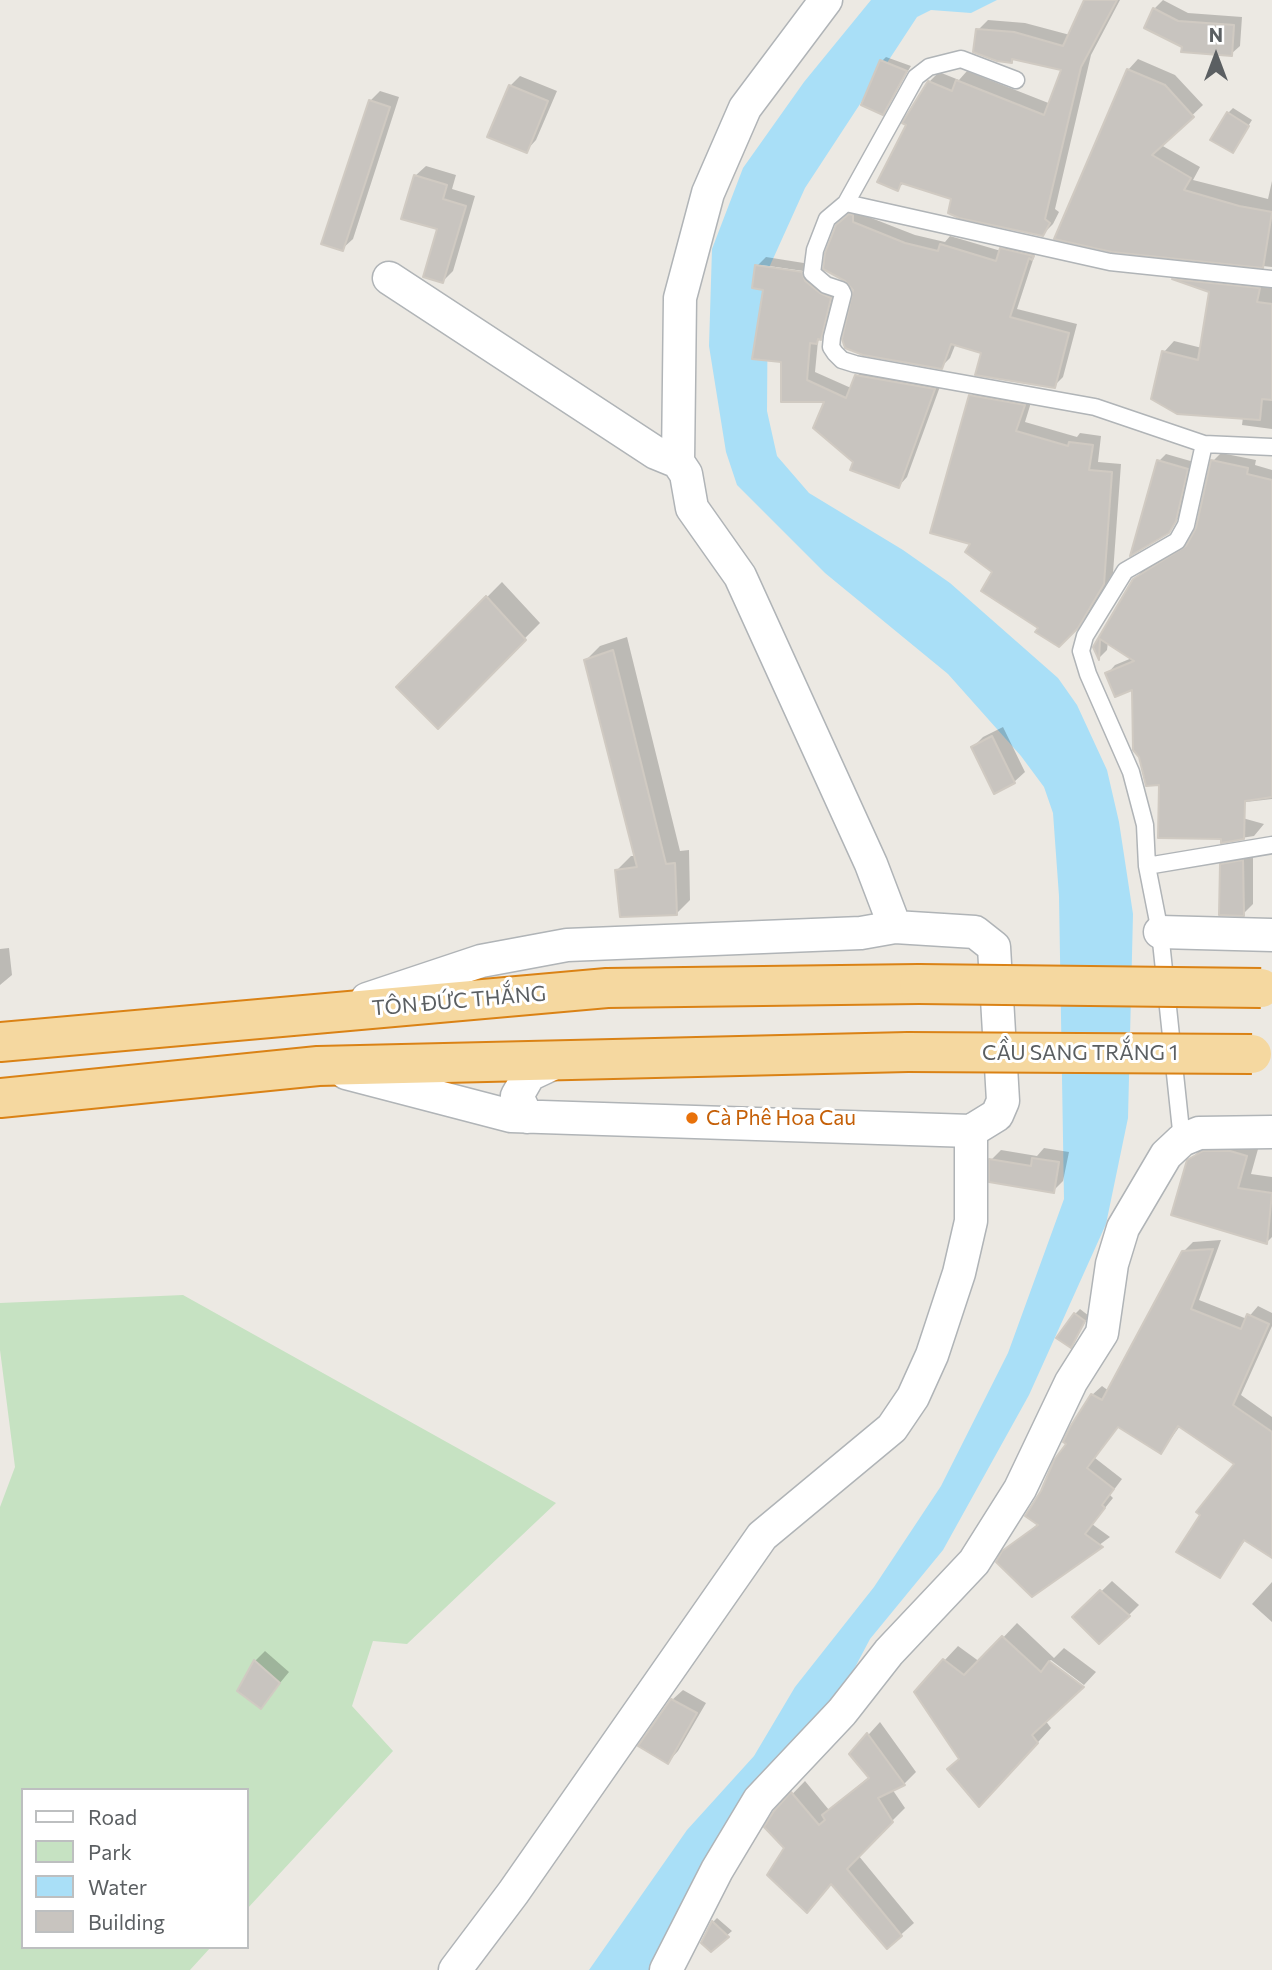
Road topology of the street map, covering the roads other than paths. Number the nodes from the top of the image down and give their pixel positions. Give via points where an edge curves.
1 (826, 0) edge
2 (1016, 80) dead end
3 (846, 203) junction
4 (389, 278) dead end
5 (1272, 279) edge
6 (1204, 444) junction
7 (1272, 447) edge
8 (682, 468) junction
9 (1272, 845) edge
10 (1147, 866) junction
11 (895, 928) junction
12 (1160, 932) junction
13 (1272, 935) edge
14 (547, 948) junction
15 (1267, 988) edge
16 (557, 993) junction
17 (329, 1011) junction
18 (0, 1042) edge
19 (1262, 1055) edge
20 (561, 1060) junction
21 (318, 1066) junction
22 (0, 1098) edge
23 (527, 1117) junction
24 (971, 1131) junction
25 (1272, 1132) edge
26 (1182, 1140) junction
27 (455, 1970) edge
28 (666, 1970) edge

1 - 8 street via 745,108 708,193 680,298
2 - 3 lane via 961,59 929,67 916,77
3 - 5 lane via 1110,262
3 - 6 lane via 820,231 811,268 817,279 843,294 831,347 842,360 1095,407
4 - 8 street
6 - 7 lane
6 - 10 lane via 1186,525 1177,541 1125,571 1085,636 1082,651 1131,772 1145,825
8 - 11 street via 692,508 740,576 871,864
9 - 10 lane
10 - 12 lane
11 - 14 street
11 - 24 street via 975,932 994,947 1003,1101 997,1115
12 - 13 street
12 - 26 lane
14 - 16 street via 535,968 540,979
14 - 17 street via 481,961
15 - 16 highway, TÔN ĐỨC THẮNG, bridge via 919,984
16 - 17 highway, TÔN ĐỨC THẮNG
17 - 18 highway, TÔN ĐỨC THẮNG
19 - 20 highway, CẦU SANG TRẮNG 1, bridge via 908,1052
20 - 21 highway
20 - 23 street via 529,1075 517,1096
21 - 22 highway
21 - 23 street
23 - 24 street
24 - 27 street via 971,1221 960,1273 913,1397 892,1428 762,1536 545,1849
25 - 26 street via 1199,1133
26 - 28 street via 1166,1155 1124,1228 1112,1264 1102,1333 1071,1382 1020,1489 974,1562 760,1800 717,1870

